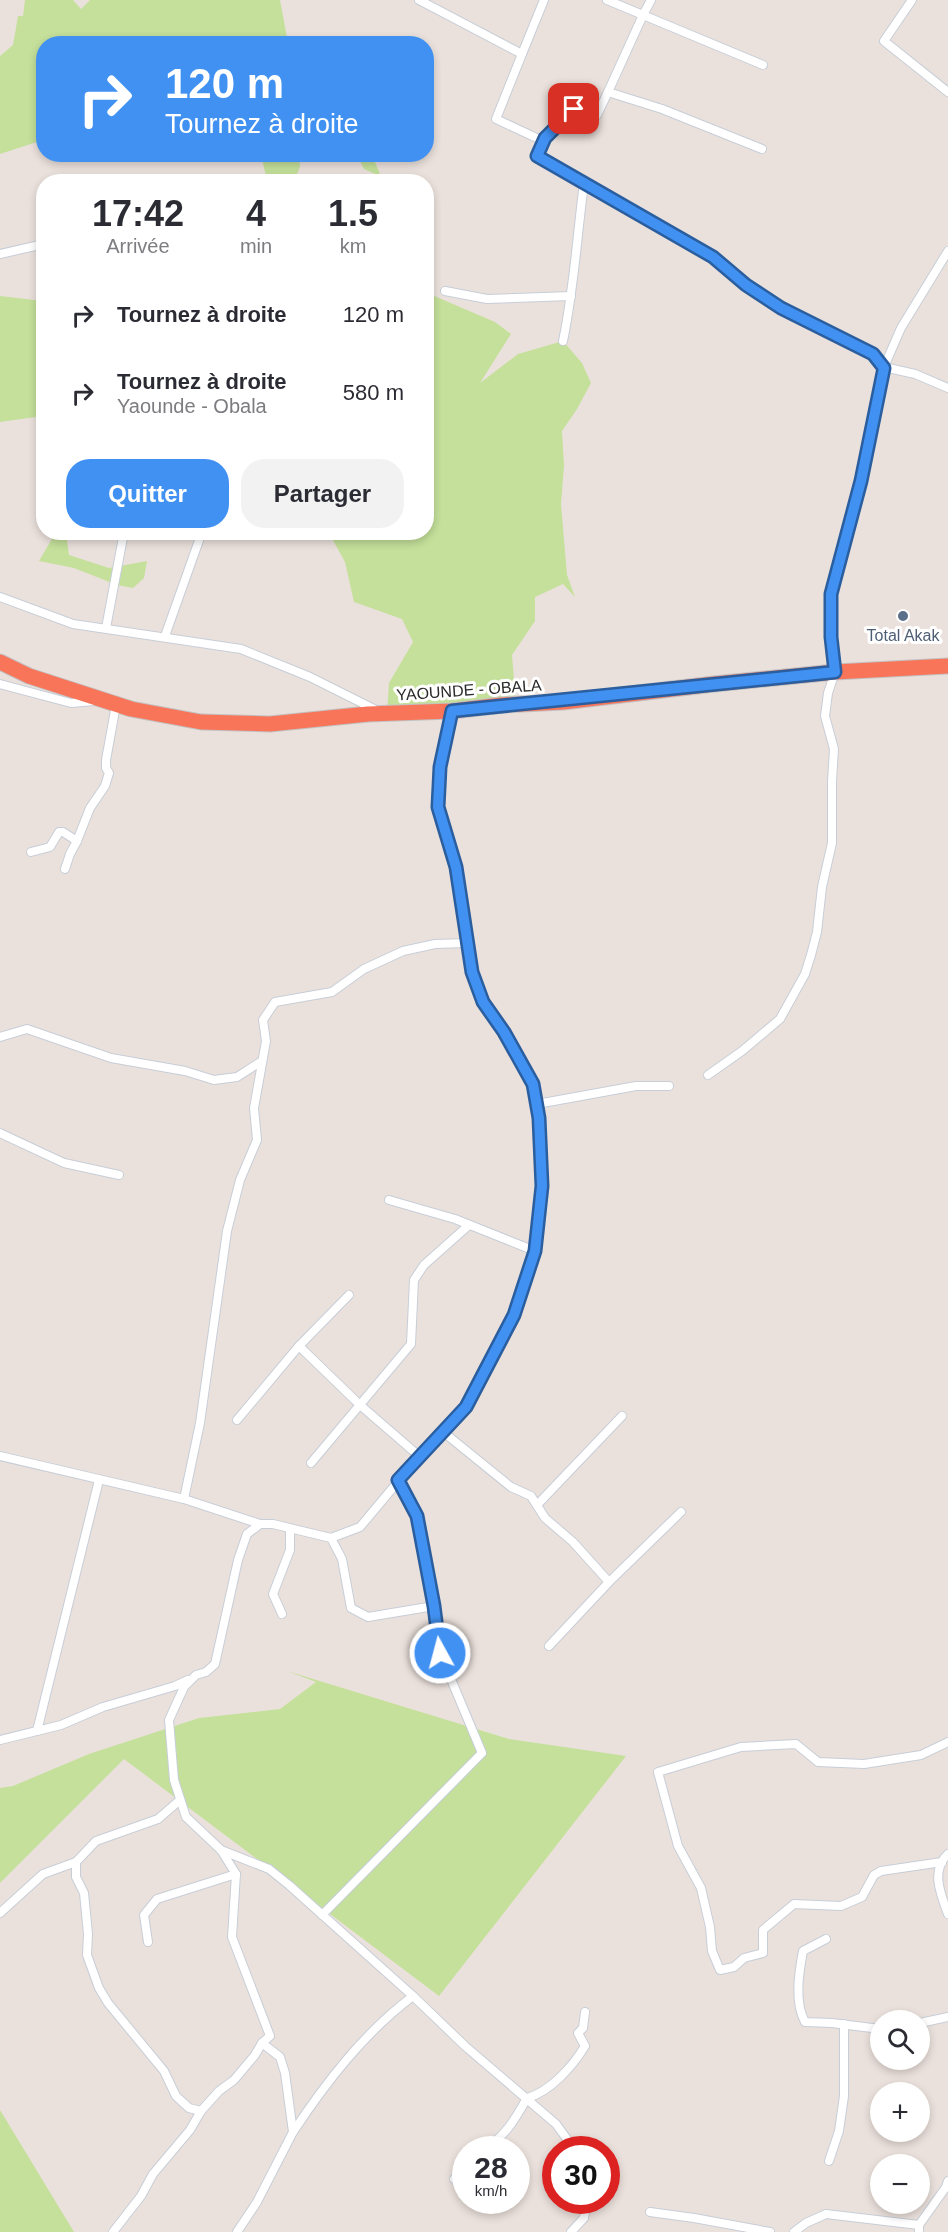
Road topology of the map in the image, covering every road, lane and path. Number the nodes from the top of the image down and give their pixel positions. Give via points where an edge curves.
1 (419, 0) edge
2 (544, 0) edge
3 (608, 0) edge
4 (651, 0) edge
5 (912, 0) edge
6 (643, 15) junction
7 (522, 54) junction
8 (763, 65) dead end
9 (608, 92) junction
10 (948, 92) edge
11 (543, 141) junction
12 (762, 149) dead end
13 (584, 183) junction
14 (36, 246) edge
15 (948, 251) edge
16 (0, 254) edge
17 (445, 291) dead end
18 (571, 296) junction
19 (562, 341) dead end
20 (884, 368) junction
21 (948, 388) edge
22 (122, 540) edge
23 (199, 540) edge
24 (0, 597) edge
25 (106, 628) junction
26 (165, 636) junction
27 (0, 662) edge
28 (948, 666) edge
29 (835, 672) junction
30 (0, 684) edge
31 (109, 703) junction
32 (452, 711) junction
33 (383, 713) junction
34 (77, 841) junction
35 (31, 852) dead end
36 (65, 869) dead end
37 (467, 943) junction
38 (0, 1037) edge
39 (262, 1061) junction
40 (708, 1075) dead end
41 (669, 1086) dead end
42 (537, 1104) junction
43 (0, 1133) edge
44 (119, 1175) dead end
45 (389, 1200) dead end
46 (469, 1225) junction
47 (535, 1251) junction
48 (349, 1295) dead end
49 (298, 1346) junction
50 (360, 1405) junction
51 (622, 1416) dead end
52 (237, 1420) dead end
53 (442, 1431) junction
54 (0, 1456) edge
55 (419, 1456) junction
56 (311, 1463) dead end
57 (99, 1480) junction
58 (398, 1480) junction
59 (184, 1499) junction
60 (537, 1505) junction
61 (681, 1512) dead end
62 (260, 1524) junction
63 (290, 1529) junction
64 (331, 1538) junction
65 (609, 1582) junction
66 (434, 1606) junction
67 (282, 1614) dead end
68 (549, 1646) dead end
69 (196, 1676) junction
70 (37, 1731) junction
71 (0, 1740) edge
72 (948, 1742) edge
73 (180, 1800) junction
74 (221, 1850) junction
75 (948, 1854) edge
76 (76, 1862) junction
77 (942, 1862) junction
78 (236, 1874) junction
79 (0, 1913) edge
80 (948, 1914) edge
81 (322, 1915) junction
82 (826, 1939) dead end
83 (148, 1942) dead end
84 (413, 1996) junction
85 (585, 2012) dead end
86 (948, 2017) edge
87 (930, 2021) edge
88 (844, 2024) junction
89 (870, 2028) edge
90 (262, 2043) junction
91 (527, 2098) junction
92 (201, 2111) junction
93 (293, 2132) junction
94 (501, 2136) edge
95 (565, 2136) edge
96 (829, 2161) dead end
97 (948, 2181) edge
98 (650, 2212) dead end
99 (585, 2214) edge
100 (919, 2229) edge
101 (113, 2232) edge
102 (237, 2232) edge
103 (571, 2232) edge
104 (770, 2232) edge
105 (794, 2232) edge

1 - 7 street
2 - 7 street
3 - 6 street
4 - 6 street
5 - 10 street via 884,41
6 - 8 street
6 - 9 street
7 - 11 street via 496,119
9 - 11 street via 597,114 574,109
9 - 12 street
11 - 13 street via 537,156
13 - 18 street
13 - 20 street via 713,257 781,308 873,354
14 - 16 street
15 - 20 street via 901,328
17 - 18 street via 487,299
18 - 19 street
20 - 21 street via 915,374
20 - 29 street via 861,481 831,594
22 - 25 street
23 - 26 street
24 - 25 street via 73,624
25 - 26 street
26 - 33 street via 241,649
27 - 31 highway, YAOUNDE - OBALA
28 - 29 highway, YAOUNDE - OBALA
29 - 32 highway, YAOUNDE - OBALA
29 - 40 street via 825,716 834,749 832,843 817,932 805,974 780,1019
30 - 31 street via 71,703
31 - 33 highway, YAOUNDE - OBALA via 201,722 270,724
31 - 34 street via 109,773
32 - 33 highway, YAOUNDE - OBALA
32 - 37 street via 440,767 438,807 456,867
34 - 35 street via 59,832 50,847
34 - 36 street
37 - 39 street via 403,951 364,969 332,992 275,1002 263,1020 266,1041
37 - 42 street via 483,1002 533,1084
38 - 39 street via 27,1029 111,1058 214,1080 237,1077
39 - 59 street via 254,1108 258,1140 240,1180 227,1231 200,1423
41 - 42 street via 636,1086
42 - 47 street via 542,1186
43 - 44 street via 64,1163
45 - 46 street
46 - 47 street
46 - 50 street via 424,1265 414,1281 411,1344
47 - 53 street via 514,1315 466,1407
48 - 49 street
49 - 50 street
49 - 52 street
50 - 55 street
50 - 56 street
51 - 60 street
53 - 55 street
53 - 60 street via 511,1487 531,1496
54 - 57 street
55 - 58 street
57 - 59 street
57 - 70 street
58 - 64 street via 360,1527
58 - 66 street via 417,1516
59 - 62 street
60 - 65 street via 545,1518
61 - 65 street
62 - 63 street
62 - 69 street via 247,1534 238,1560 215,1664
63 - 64 street
63 - 67 street via 290,1550 273,1594
64 - 66 street via 342,1559 351,1608 368,1617
65 - 68 street
66 - 81 street via 440,1653 482,1753
69 - 70 street
69 - 73 street via 184,1687 169,1720 174,1780
70 - 71 street
72 - 77 street via 921,1755 864,1764 818,1762 796,1743 741,1747 658,1772 678,1846 701,1888 712,1951 720,1970 763,1953 763,1930 794,1904 841,1906 862,1898 874,1875 882,1871
73 - 74 street via 186,1816
73 - 76 street via 158,1819 96,1841
74 - 78 street
74 - 81 street via 269,1869
75 - 77 street
76 - 79 street via 43,1874
76 - 92 street via 76,1877 84,1893 87,1955 99,1988 164,2071 176,2096 189,2108
77 - 80 street via 937,1880
78 - 83 street via 157,1899 144,1915
78 - 90 street via 232,1937 270,2036
81 - 84 street
82 - 88 street via 803,1951 800,2013 805,2022
84 - 91 street
84 - 93 street via 350,2054
85 - 91 street via 583,2028 578,2032 585,2046 578,2057 540,2095
86 - 87 street
88 - 89 street
88 - 96 street via 844,2096
90 - 92 street via 234,2080
90 - 93 street via 280,2057
91 - 94 street
91 - 95 street
92 - 101 street
93 - 102 street
97 - 100 street
98 - 104 street
99 - 103 street
100 - 105 street via 826,2214

